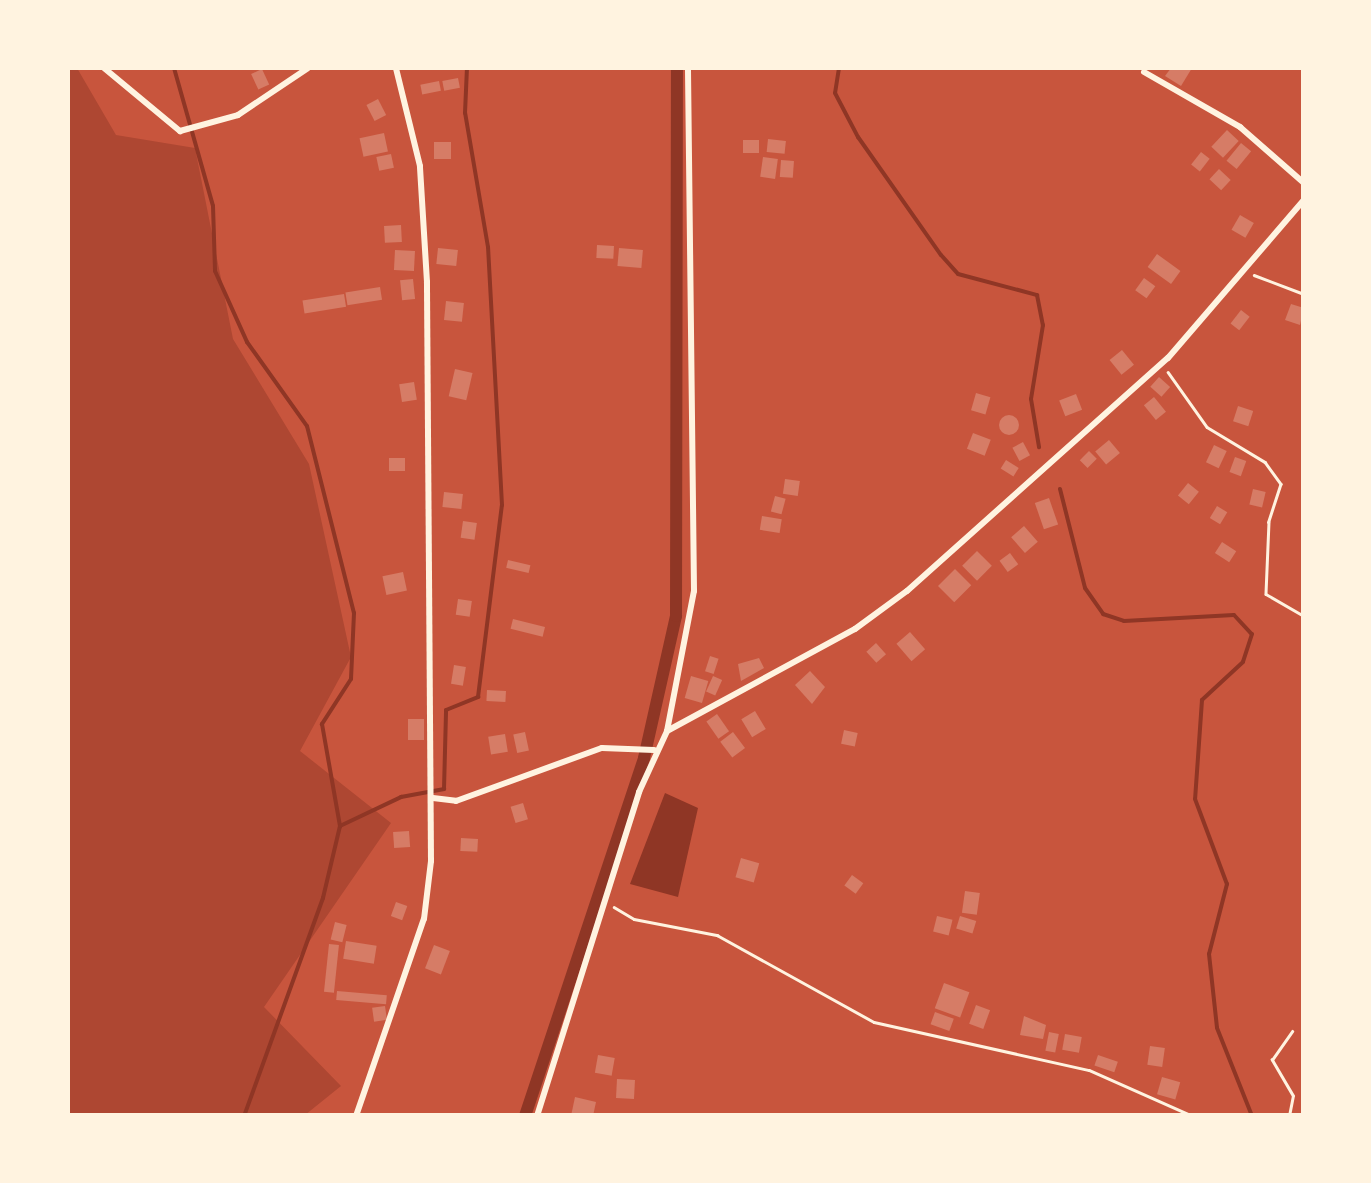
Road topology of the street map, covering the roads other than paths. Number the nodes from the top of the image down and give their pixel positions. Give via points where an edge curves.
1 (104, 68) edge
2 (308, 68) edge
3 (396, 68) edge
4 (688, 68) edge
5 (1144, 72) dead end
6 (1304, 184) edge
7 (1304, 200) edge
8 (667, 731) junction
9 (654, 750) junction
10 (433, 798) junction
11 (356, 1116) edge
12 (536, 1116) edge

1 - 2 street via 180,131 238,115
3 - 10 street via 420,166 428,282
4 - 8 street via 694,577
5 - 6 street via 1240,127
7 - 8 street via 1161,363 908,591 855,629
8 - 9 street
9 - 10 street via 602,748 456,801
9 - 12 street
10 - 11 street via 424,919

